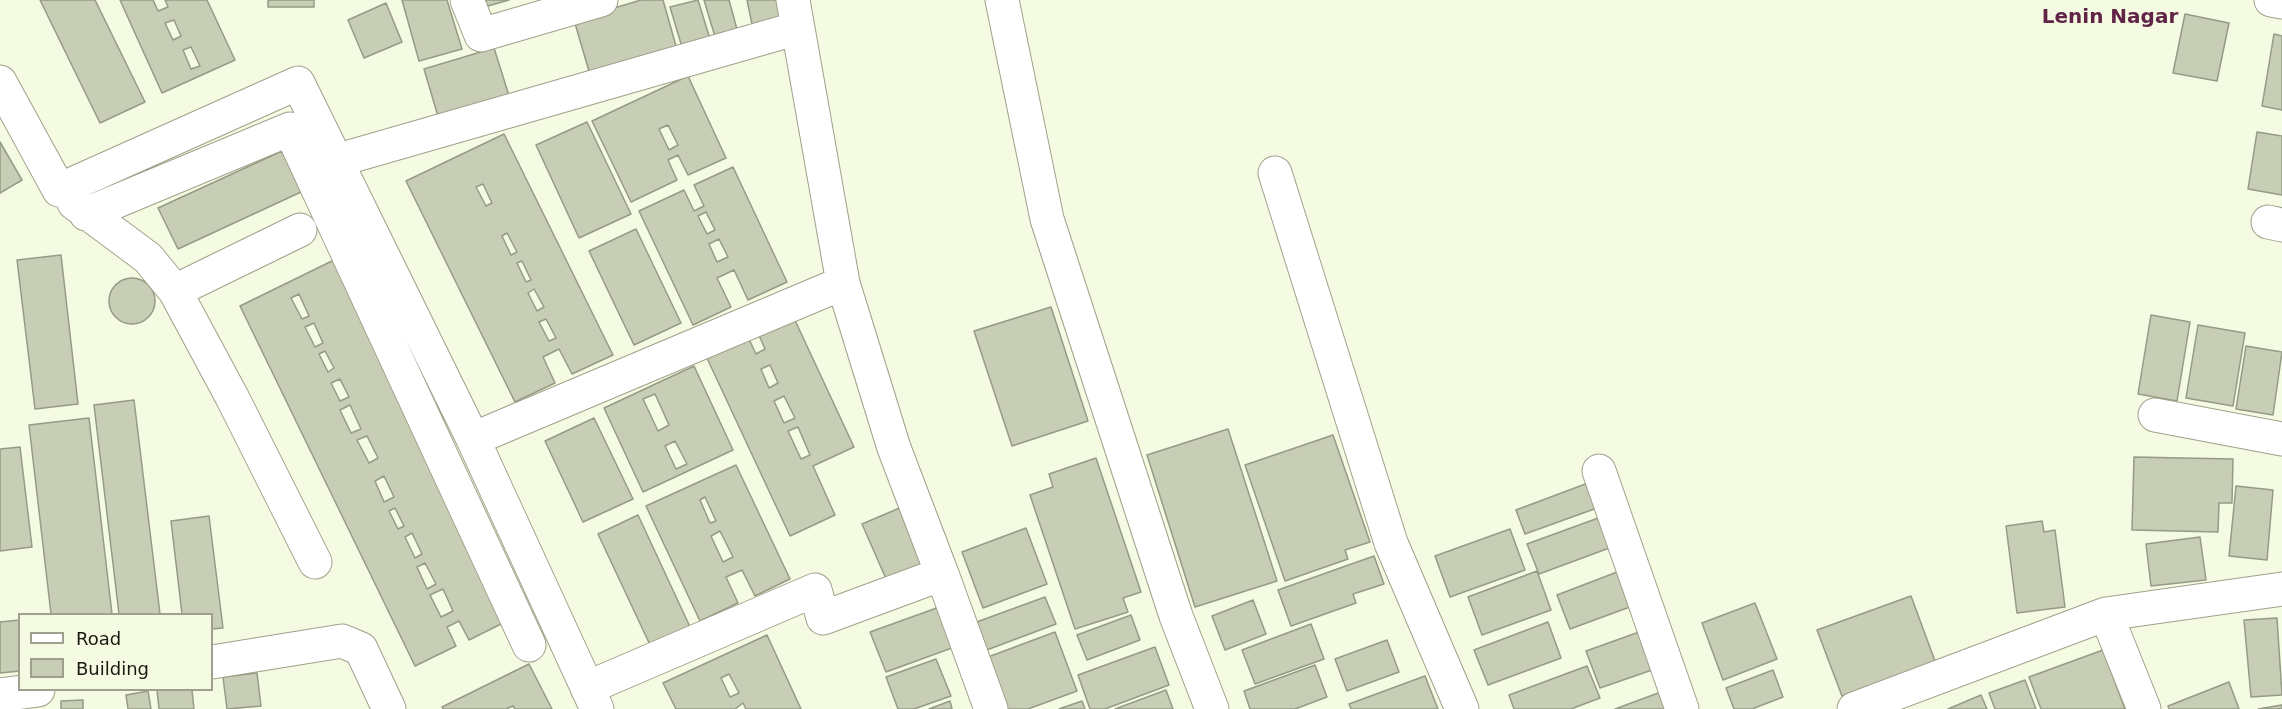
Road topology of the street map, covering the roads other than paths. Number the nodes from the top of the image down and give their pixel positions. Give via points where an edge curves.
1 (467, 0) edge
2 (601, 0) edge
3 (1002, 0) edge
4 (2271, 0) edge
5 (2282, 2) edge
6 (795, 14) edge
7 (0, 82) edge
8 (335, 161) junction
9 (1275, 173) dead end
10 (60, 190) junction
11 (86, 214) junction
12 (300, 230) dead end
13 (843, 283) junction
14 (175, 291) junction
15 (2155, 415) dead end
16 (473, 439) junction
17 (2282, 439) edge
18 (1599, 471) dead end
19 (315, 562) dead end
20 (942, 574) junction
21 (2282, 589) edge
22 (2106, 614) junction
23 (529, 645) dead end
24 (213, 662) edge
25 (30, 691) edge
26 (0, 695) edge
27 (592, 698) edge
28 (1912, 699) edge
29 (390, 709) edge
30 (991, 709) edge
31 (1212, 709) edge
32 (1462, 709) edge
33 (1682, 709) edge
34 (1854, 709) edge
35 (2144, 709) edge

1 - 2 street via 481,35
3 - 31 street via 1047,219 1176,616
4 - 5 street
6 - 8 street
6 - 13 street
7 - 10 street
8 - 10 street via 298,83
8 - 16 street
9 - 32 street via 1391,543
10 - 11 street
11 - 14 street via 148,258
11 - 23 street via 290,129
12 - 14 street
13 - 16 street
13 - 20 street via 894,448
14 - 19 street
15 - 17 street
16 - 27 street
18 - 33 street
20 - 27 street via 823,618 814,590
20 - 30 street
21 - 22 street
22 - 28 street
22 - 35 street
24 - 29 street via 342,641 362,649
25 - 26 street
28 - 34 street

